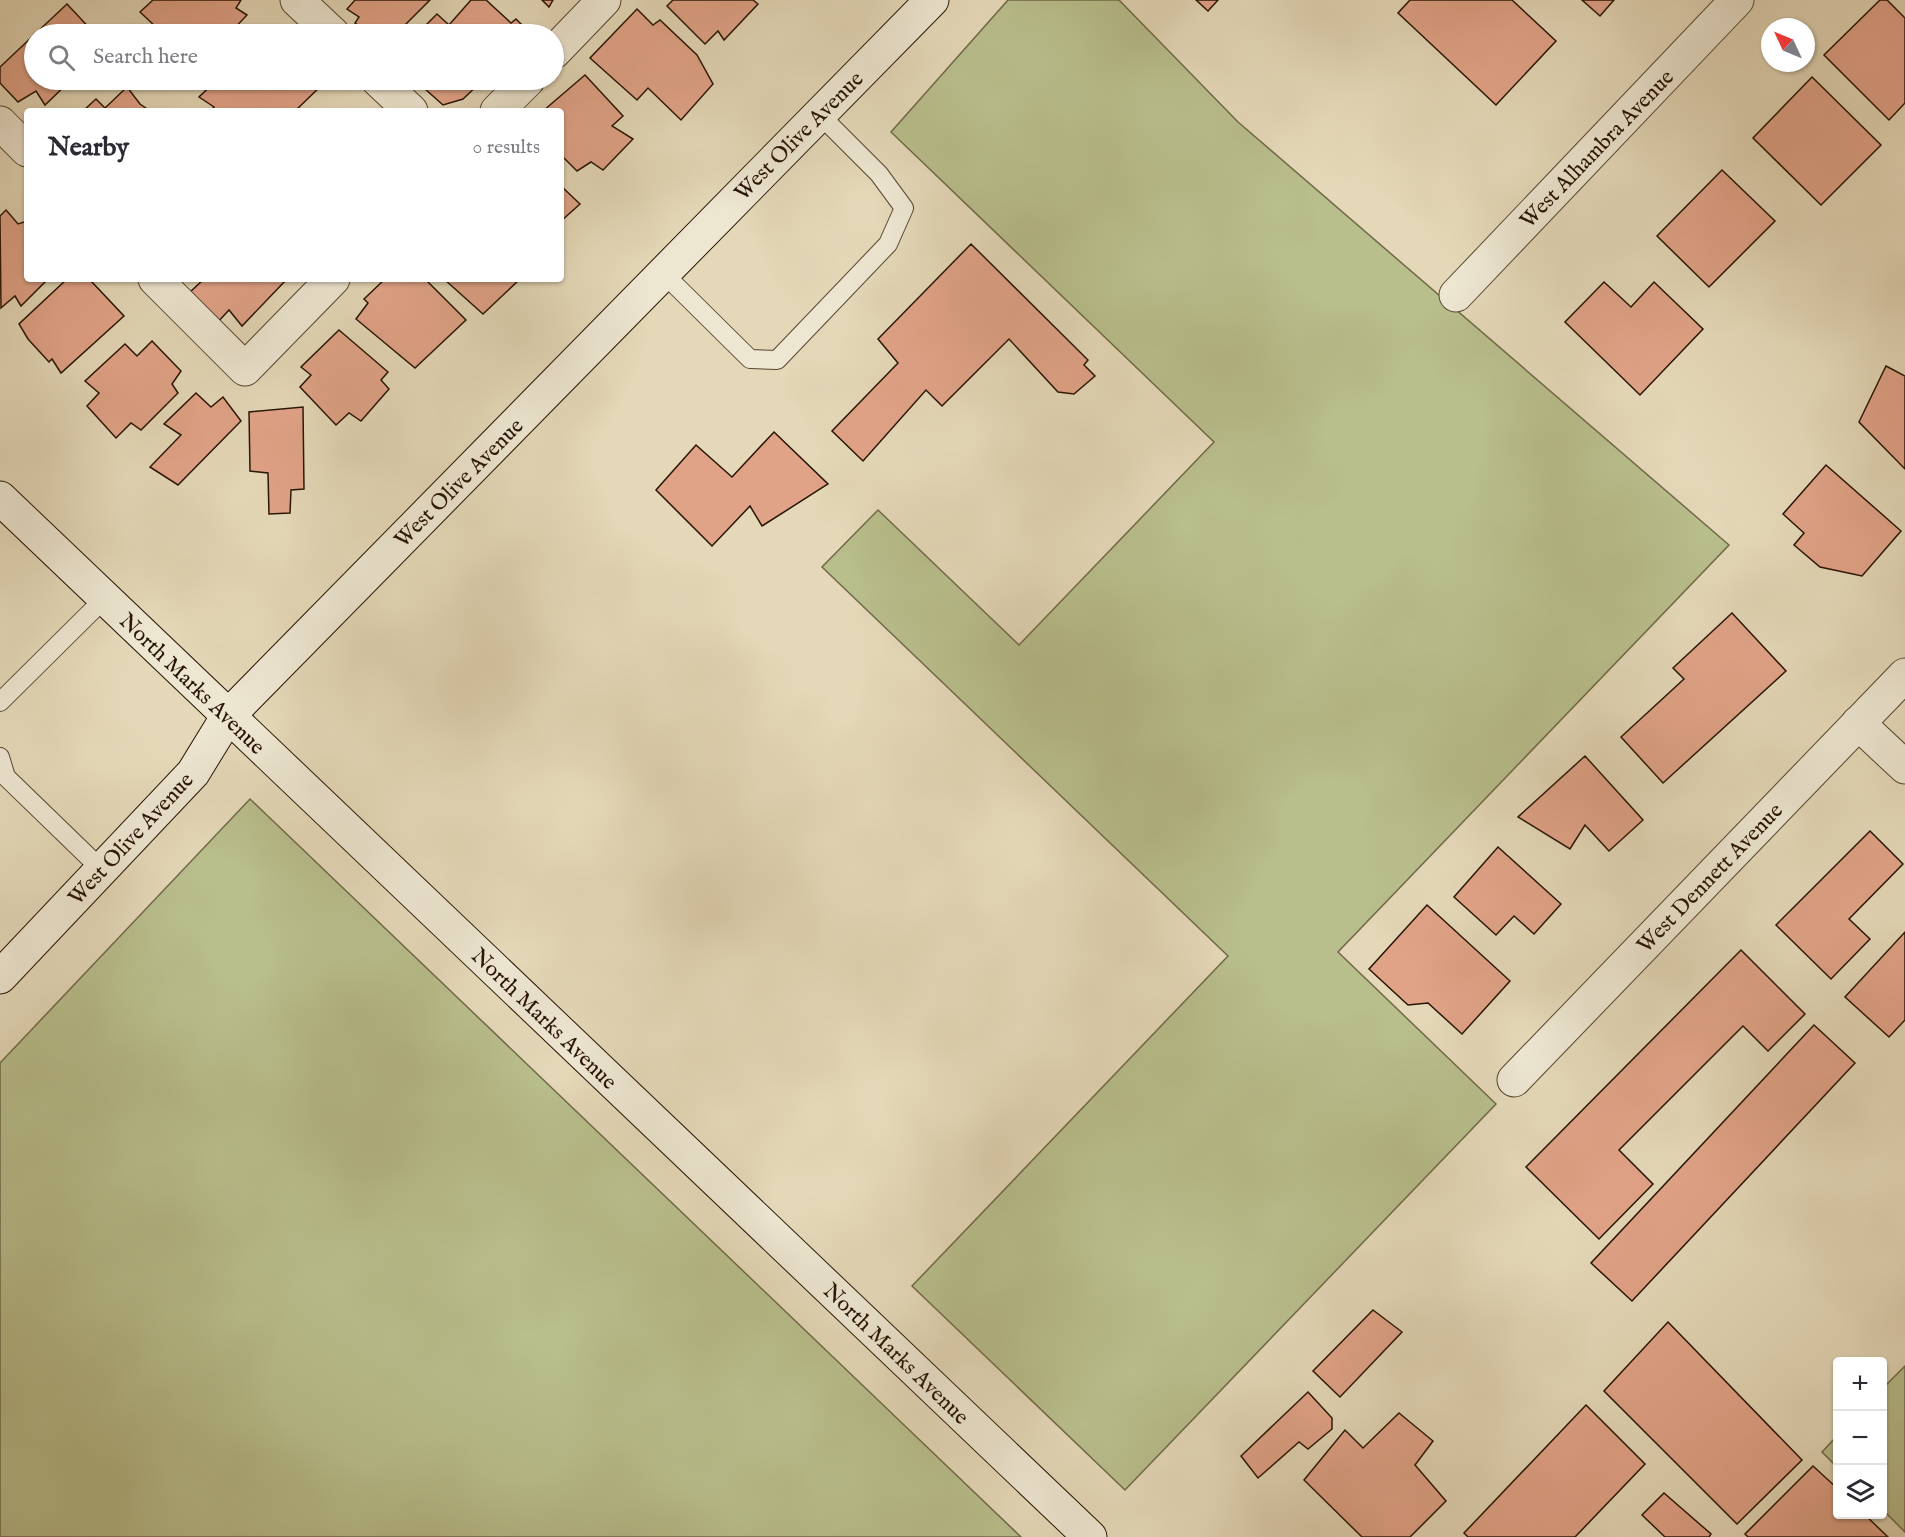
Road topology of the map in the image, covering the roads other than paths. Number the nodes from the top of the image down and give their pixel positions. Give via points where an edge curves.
1 (297, 0) edge
2 (604, 0) edge
3 (932, 0) edge
4 (1737, 0) edge
5 (322, 24) edge
6 (564, 42) edge
7 (389, 90) edge
8 (518, 90) edge
9 (408, 108) edge
10 (500, 108) edge
11 (819, 114) junction
12 (0, 123) edge
13 (24, 147) edge
14 (663, 273) junction
15 (158, 282) edge
16 (330, 282) edge
17 (1456, 295) dead end
18 (0, 498) edge
19 (105, 598) junction
20 (1905, 675) edge
21 (0, 702) edge
22 (228, 716) junction
23 (1858, 723) junction
24 (0, 757) edge
25 (1905, 767) edge
26 (101, 869) junction
27 (0, 977) edge
28 (1514, 1080) dead end
29 (1090, 1537) edge

1 - 5 main road
2 - 6 main road
3 - 11 main road, West Olive Avenue
4 - 17 main road, West Alhambra Avenue
7 - 9 main road
8 - 10 main road
11 - 14 main road, West Olive Avenue
11 - 14 lane via 879,174 904,208 888,244 777,360 750,359
12 - 13 main road
14 - 22 main road, West Olive Avenue
15 - 16 main road via 245,369
18 - 19 main road, North Marks Avenue
19 - 21 lane
19 - 22 main road, North Marks Avenue
20 - 23 main road, West Dennett Avenue
22 - 26 main road, West Olive Avenue via 193,772
22 - 29 main road, North Marks Avenue
23 - 25 main road
23 - 28 main road, West Dennett Avenue
24 - 26 lane via 6,777
26 - 27 main road, West Olive Avenue

